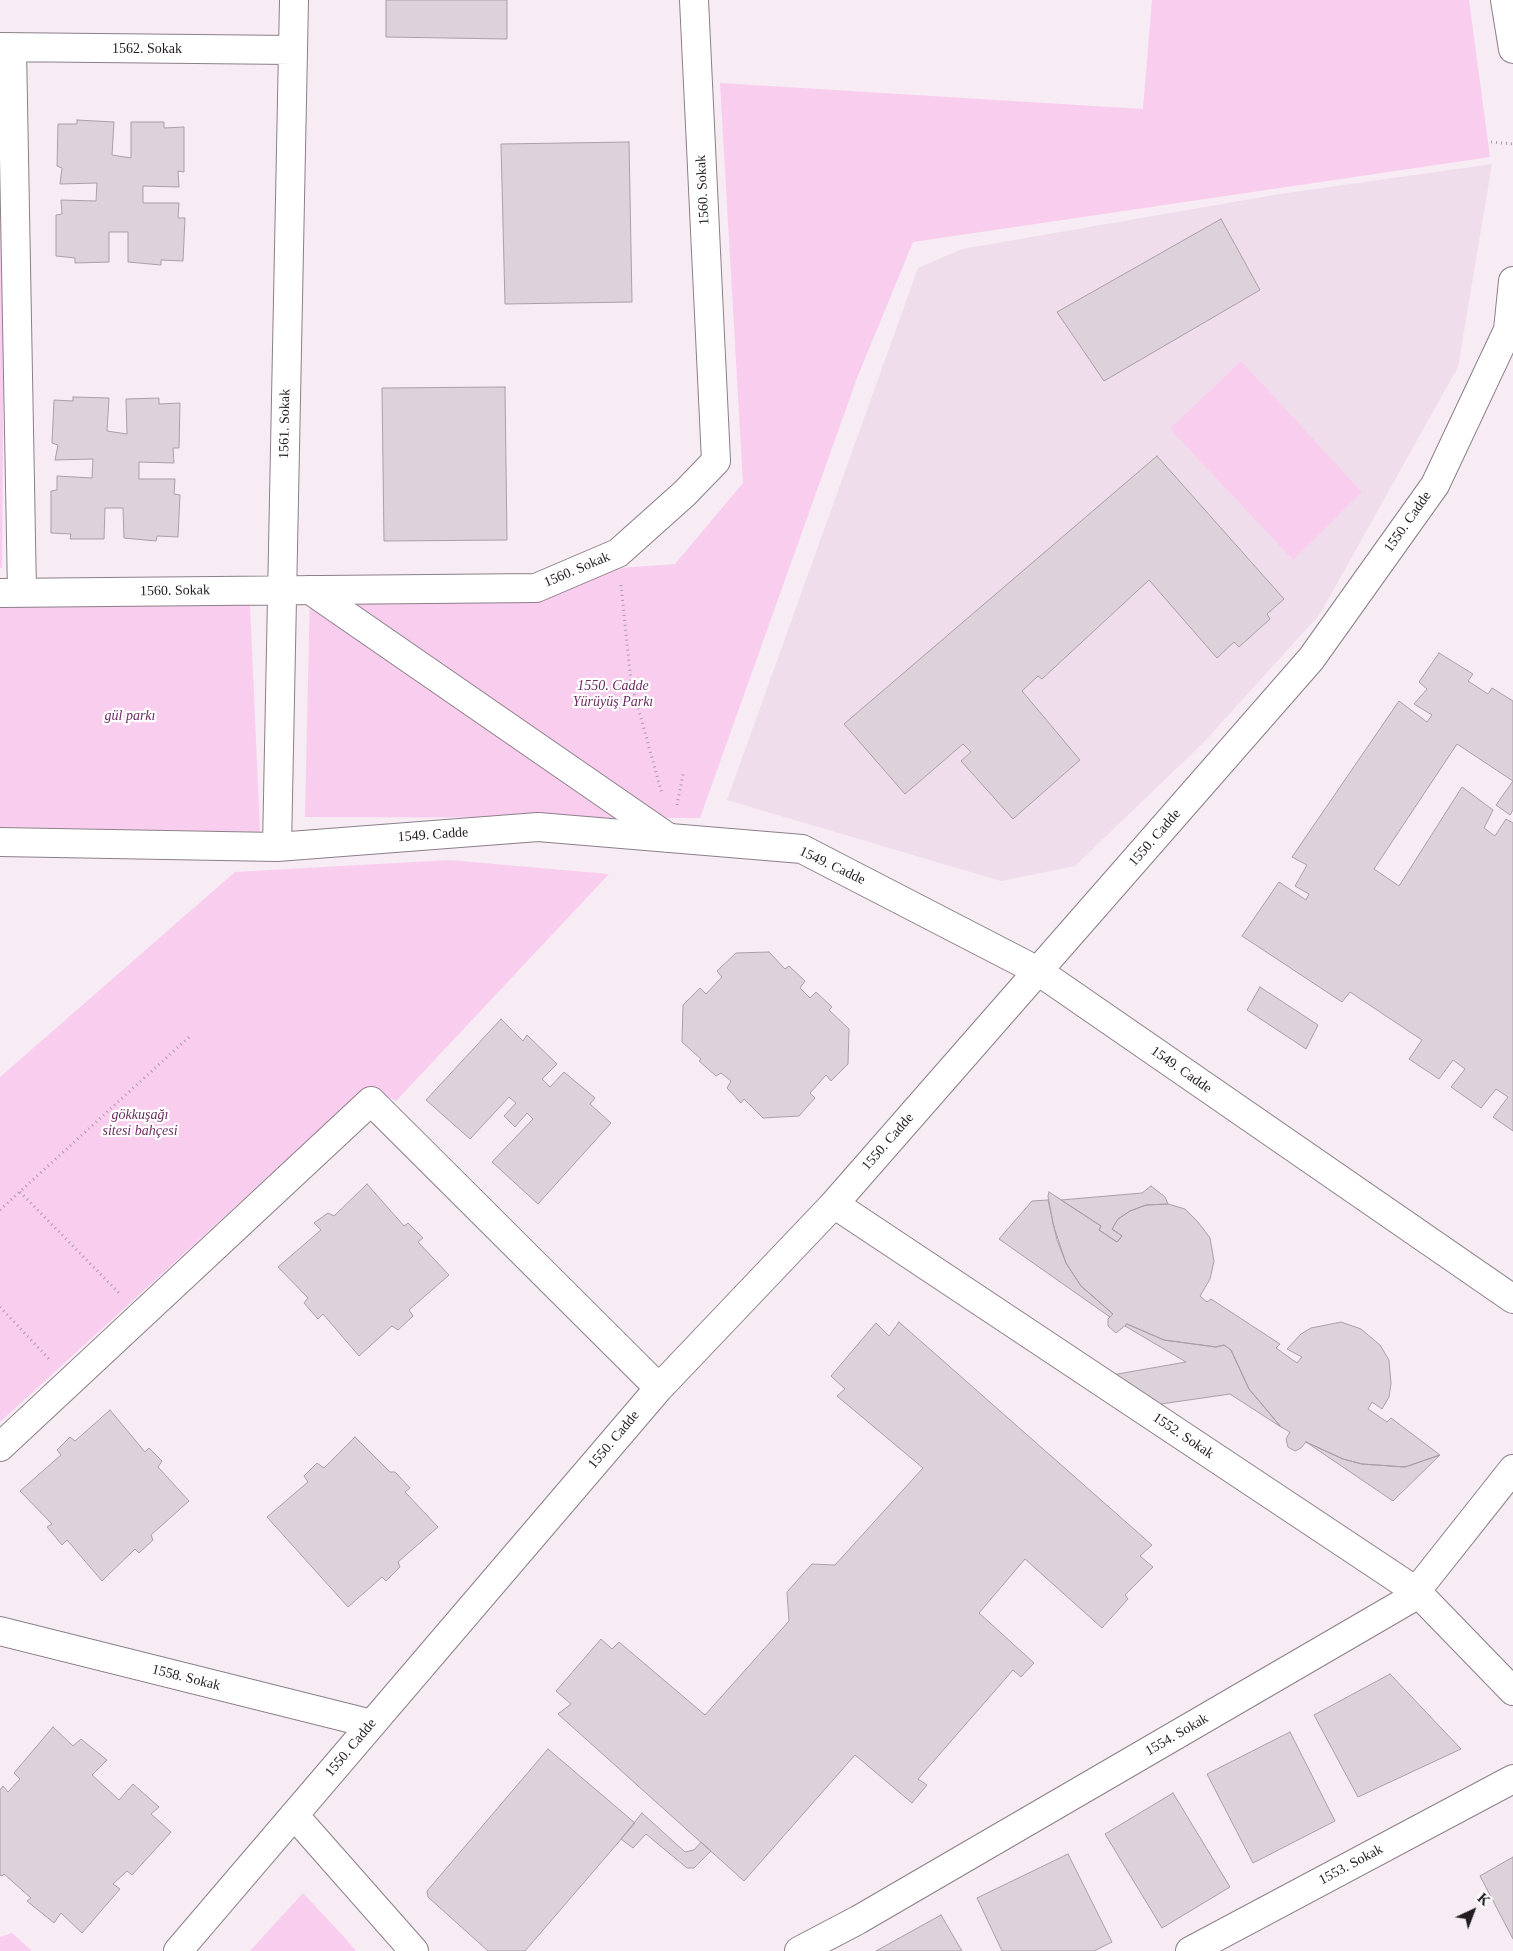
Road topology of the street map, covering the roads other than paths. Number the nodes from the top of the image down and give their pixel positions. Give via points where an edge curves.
1 (294, 0) edge
2 (694, 0) edge
3 (1505, 0) edge
4 (6, 47) edge
5 (1513, 49) edge
6 (293, 50) junction
7 (1513, 281) edge
8 (282, 590) junction
9 (310, 590) junction
10 (11, 593) edge
11 (669, 838) junction
12 (0, 842) edge
13 (277, 847) junction
14 (1038, 971) junction
15 (834, 1204) junction
16 (1513, 1298) edge
17 (659, 1388) junction
18 (0, 1447) edge
19 (1513, 1470) edge
20 (1416, 1591) junction
21 (0, 1631) edge
22 (1513, 1691) edge
23 (372, 1724) junction
24 (1513, 1779) edge
25 (294, 1816) junction
26 (178, 1951) edge
27 (414, 1951) edge
28 (799, 1951) edge
29 (1190, 1951) edge

1 - 6 street, 1561. Sokak
2 - 9 street, 1560. Sokak via 716,461 618,552 536,588
3 - 5 street
4 - 6 street, 1562. Sokak
4 - 10 street
6 - 8 street, 1561. Sokak
7 - 14 street, 1550. Cadde via 1508,330 1435,485 1311,659
8 - 9 street, 1560. Sokak
8 - 10 street, 1560. Sokak
8 - 13 street, 1561. Sokak
9 - 11 street
11 - 13 street, 1549. Cadde via 538,827
11 - 14 street, 1549. Cadde via 802,849
12 - 13 street, 1549. Cadde
14 - 15 street, 1550. Cadde
14 - 16 street, 1549. Cadde
15 - 17 street, 1550. Cadde
15 - 20 street, 1552. Sokak
17 - 18 street via 371,1101
17 - 23 street, 1550. Cadde
19 - 20 street, 1554. Sokak
20 - 22 street, 1552. Sokak
20 - 28 street, 1554. Sokak via 1410,1599 858,1920
21 - 23 street, 1558. Sokak
23 - 25 street, 1550. Cadde
24 - 29 street, 1553. Sokak
25 - 26 street, 1550. Cadde
25 - 27 street

